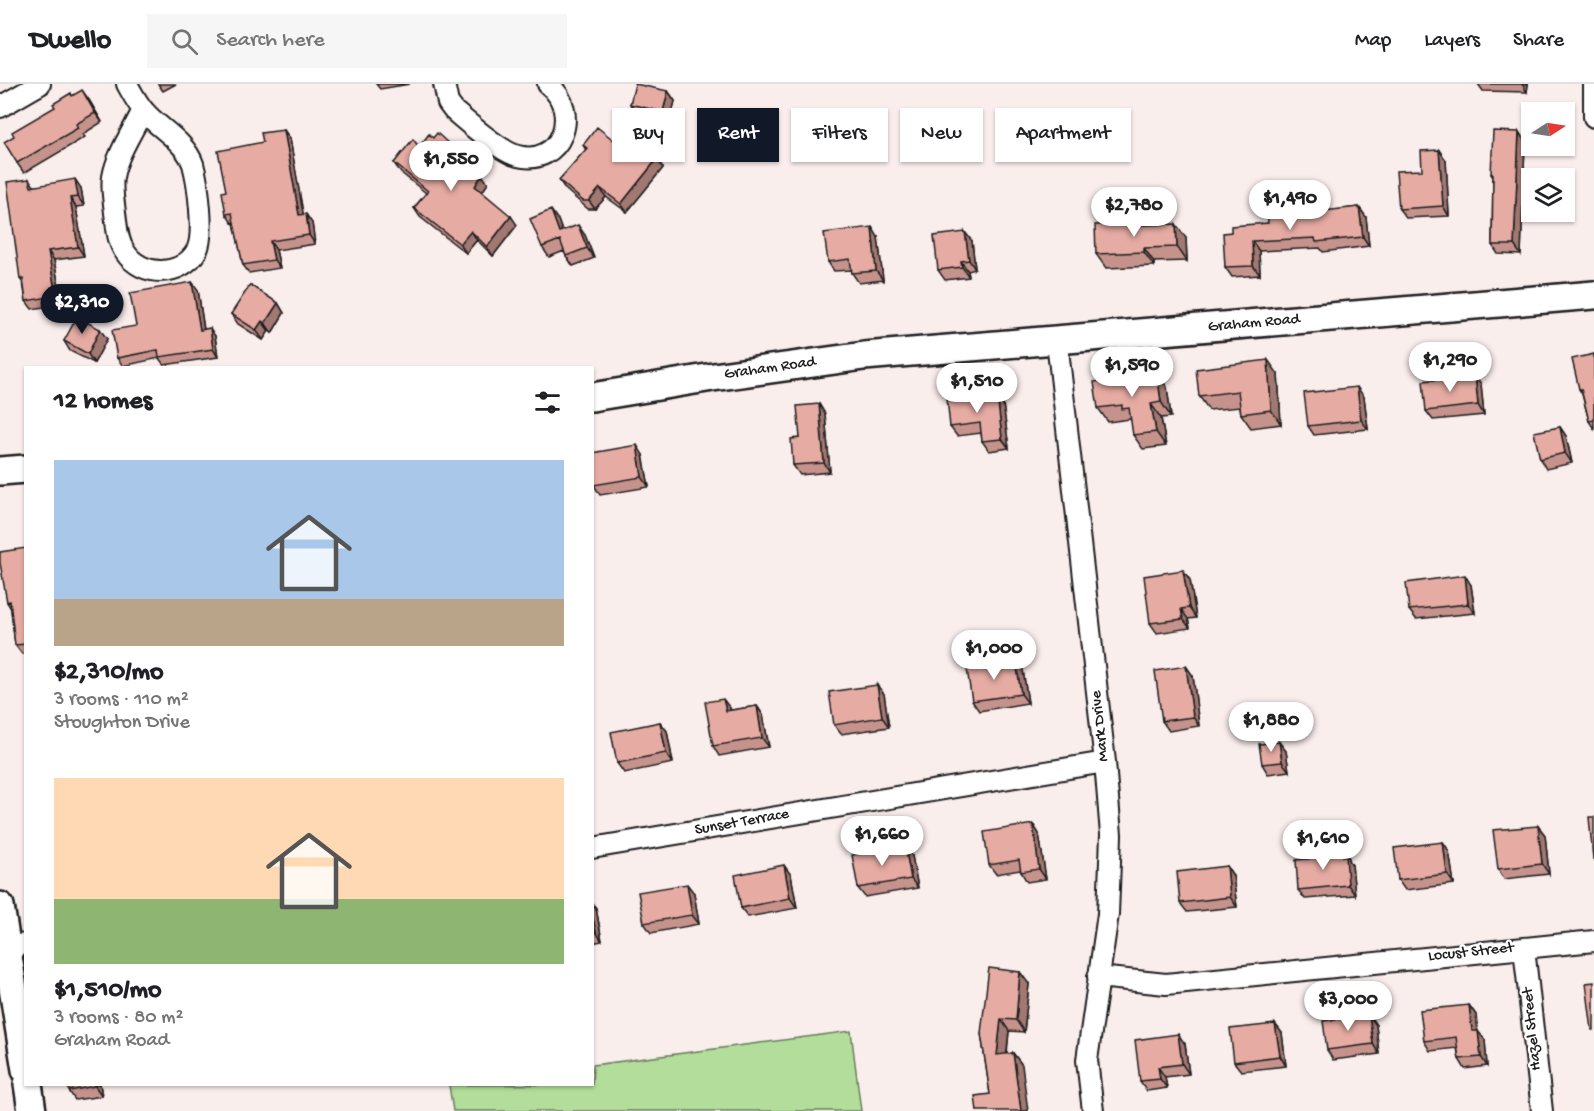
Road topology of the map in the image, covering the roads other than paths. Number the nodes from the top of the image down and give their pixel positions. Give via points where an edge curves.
1 (40, 84) edge
2 (127, 84) edge
3 (444, 84) edge
4 (548, 84) edge
5 (1594, 84) edge
6 (0, 107) edge
7 (143, 110) junction
8 (1594, 117) edge
9 (1594, 295) edge
10 (1057, 341) junction
11 (594, 397) edge
12 (24, 469) edge
13 (0, 471) edge
14 (1105, 762) junction
15 (594, 848) edge
16 (0, 906) edge
17 (1594, 941) edge
18 (16, 946) edge
19 (1524, 948) junction
20 (1098, 977) junction
21 (24, 1045) edge
22 (28, 1086) edge
23 (32, 1111) edge
24 (1093, 1111) edge
25 (1542, 1111) edge

1 - 6 street
2 - 7 street
3 - 4 street via 454,111 508,153 527,158 554,146 565,125 563,103
5 - 8 street
7 - 7 street via 118,160 112,189 125,254 142,268 164,271 191,257 202,229 188,154
9 - 10 street, Graham Road
10 - 11 street, Graham Road via 864,356
10 - 14 street, Mark Drive
12 - 13 street
14 - 15 street, Sunset Terrace
14 - 20 street, Mark Drive via 1111,835 1108,914
16 - 18 street
17 - 19 street, Locust Street
18 - 21 street
19 - 20 street, Locust Street via 1166,984
19 - 25 street, Hazel Street
20 - 24 street, Mark Drive via 1087,1060
22 - 23 street

